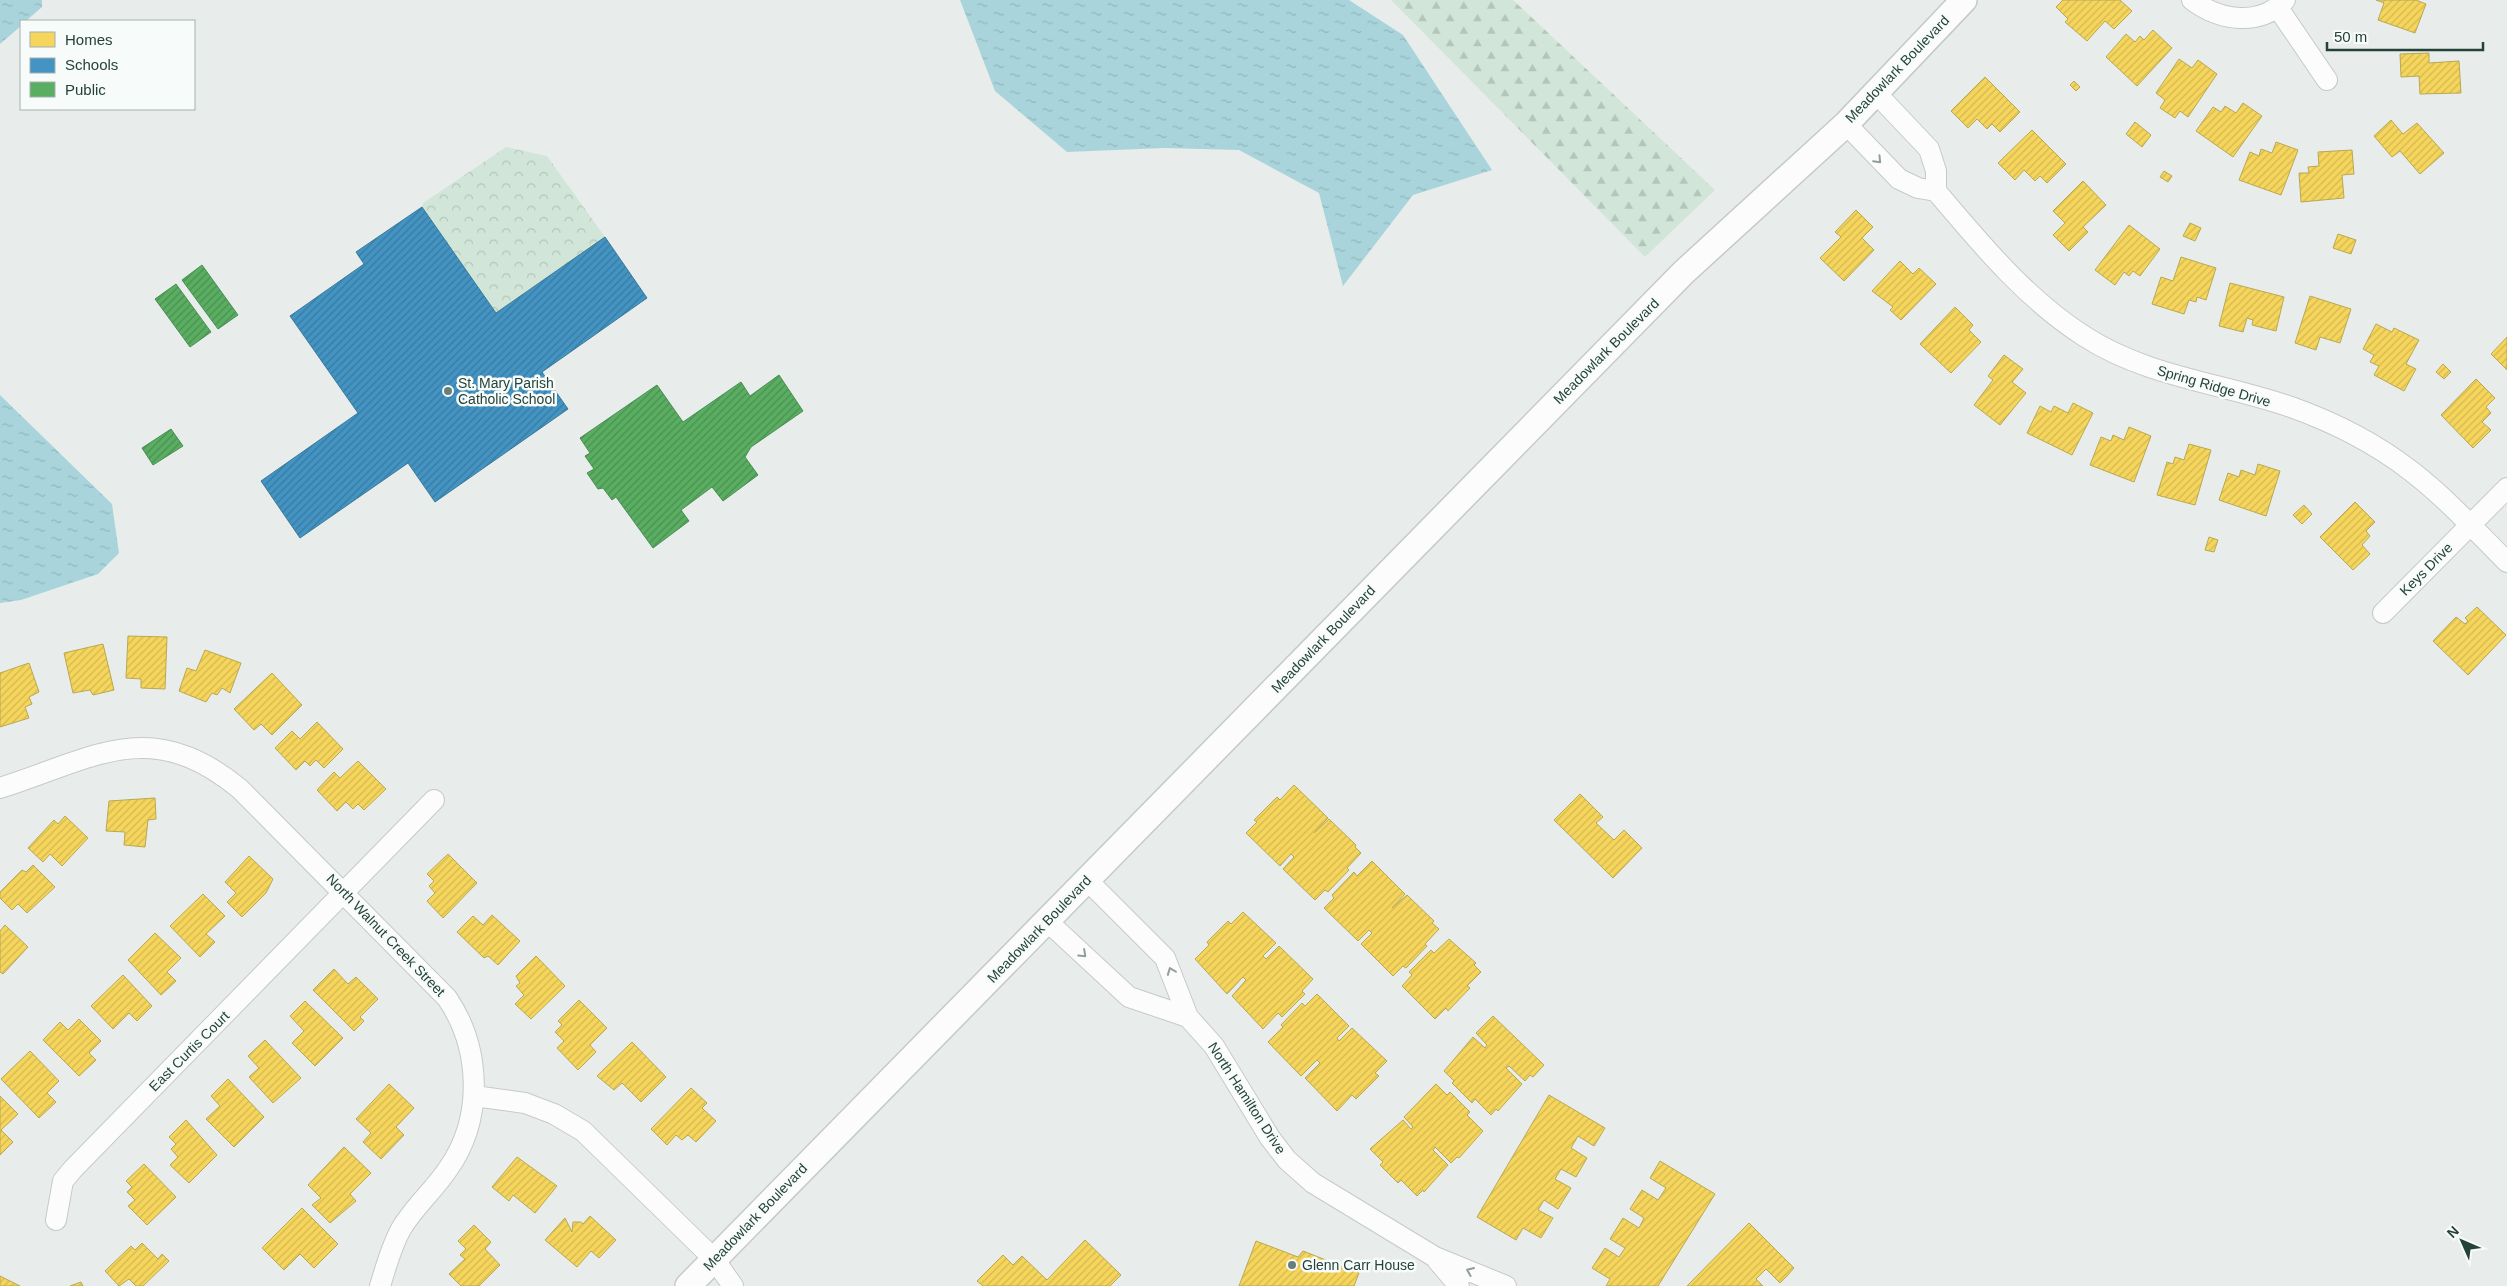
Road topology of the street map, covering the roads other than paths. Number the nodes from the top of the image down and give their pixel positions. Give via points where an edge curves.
1 (1964, 0) edge
2 (2192, 0) edge
3 (2281, 4) edge
4 (2326, 80) dead end
5 (1876, 92) junction
6 (1846, 124) junction
7 (1936, 191) junction
8 (2507, 488) edge
9 (2469, 526) junction
10 (2507, 562) edge
11 (2383, 613) dead end
12 (0, 788) edge
13 (434, 800) dead end
14 (1087, 880) junction
15 (345, 893) junction
16 (1047, 921) junction
17 (1188, 1017) junction
18 (474, 1096) junction
19 (56, 1220) dead end
20 (1435, 1257) junction
21 (714, 1260) junction
22 (380, 1286) edge
23 (688, 1286) edge
24 (733, 1286) edge
25 (1459, 1286) edge
26 (1506, 1286) edge

1 - 5 street, Meadowlark Boulevard
2 - 3 street via 2224,17 2259,16
3 - 4 street
5 - 6 street, Meadowlark Boulevard
5 - 7 street via 1928,149 1936,171
6 -> 7 street via 1899,179 1918,188
6 - 14 street, Meadowlark Boulevard via 1684,272
7 - 9 street, Spring Ridge Drive via 2012,276 2084,337 2147,367 2290,407 2334,425 2387,453
8 - 9 street, Keys Drive
9 - 10 street, Spring Ridge Drive
9 - 11 street, Keys Drive
12 - 15 street, North Walnut Creek Street via 94,755 124,748 178,753 221,773
13 - 15 street, East Curtis Court
14 - 16 street, Meadowlark Boulevard
17 -> 14 street, North Hamilton Drive via 1166,958
15 - 18 street, North Walnut Creek Street via 426,975 456,1012 468,1039
15 - 19 street, East Curtis Court via 73,1168 63,1181
16 -> 17 street, North Hamilton Drive via 1129,997
16 - 21 street, Meadowlark Boulevard
17 - 20 street, North Hamilton Drive via 1214,1046 1287,1160 1313,1183
18 - 21 street via 525,1103 554,1114 583,1131
18 - 22 street, North Walnut Creek Street via 458,1152 401,1229
20 - 25 street, North Hamilton Drive
26 -> 20 street, North Hamilton Drive
21 - 23 street, Meadowlark Boulevard
21 - 24 street

